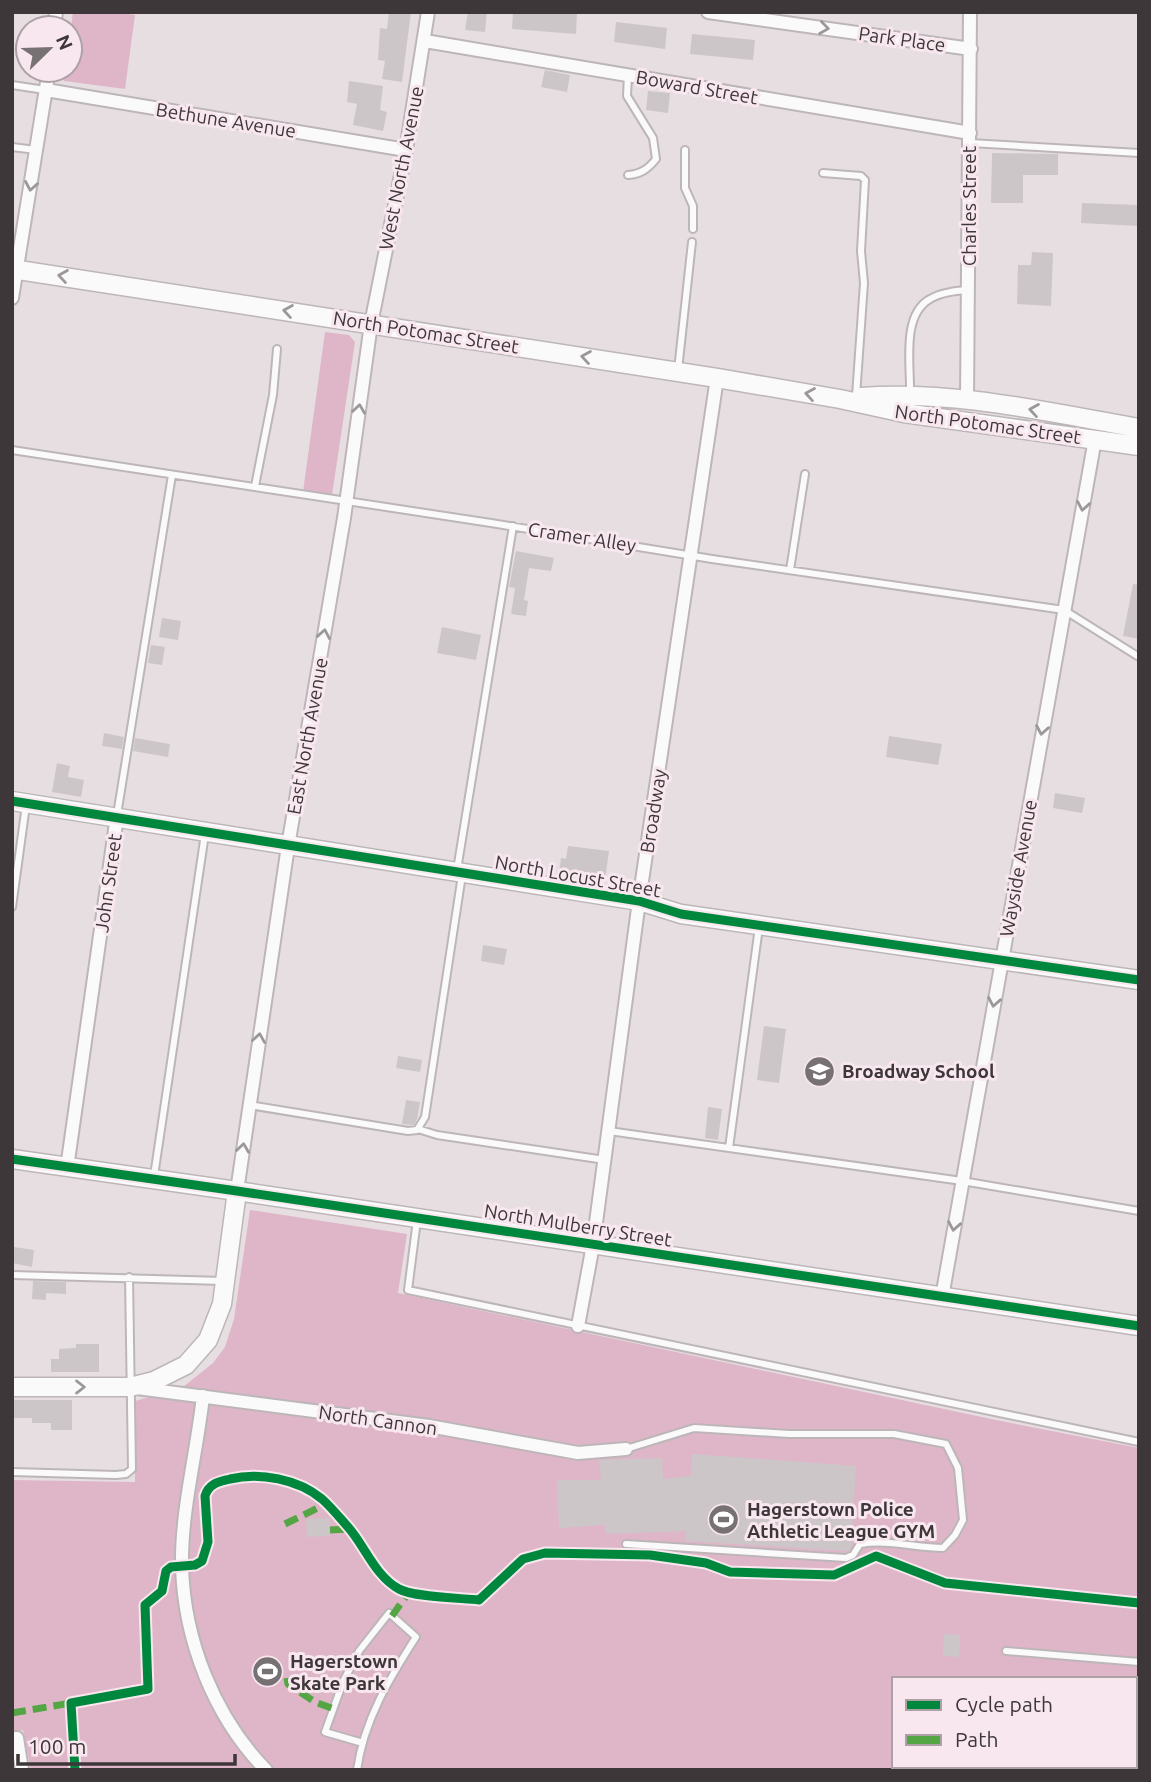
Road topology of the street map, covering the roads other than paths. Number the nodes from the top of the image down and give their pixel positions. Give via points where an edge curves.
1 (428, 12) edge
2 (708, 12) edge
3 (970, 12) edge
4 (425, 41) junction
5 (971, 49) junction
6 (628, 75) junction
7 (47, 84) edge
8 (12, 85) edge
9 (46, 90) junction
10 (970, 138) junction
11 (12, 147) edge
12 (37, 150) junction
13 (406, 150) junction
14 (685, 150) dead end
15 (1139, 153) edge
16 (823, 173) dead end
17 (628, 175) dead end
18 (693, 229) dead end
19 (692, 242) dead end
20 (14, 269) edge
21 (968, 289) junction
22 (12, 298) edge
23 (371, 324) junction
24 (277, 349) dead end
25 (678, 372) junction
26 (718, 378) junction
27 (910, 395) junction
28 (848, 398) junction
29 (967, 400) junction
30 (1139, 428) edge
31 (1095, 439) junction
32 (1135, 447) edge
33 (12, 450) edge
34 (804, 474) dead end
35 (172, 475) junction
36 (255, 486) junction
37 (347, 500) junction
38 (513, 526) junction
39 (691, 555) junction
40 (790, 570) junction
41 (1063, 610) junction
42 (1139, 657) edge
43 (19, 802) edge
44 (117, 816) junction
45 (206, 832) junction
46 (288, 846) junction
47 (459, 873) junction
48 (639, 901) junction
49 (12, 907) edge
50 (759, 925) junction
51 (1002, 959) junction
52 (1139, 980) edge
53 (249, 1105) junction
54 (418, 1129) junction
55 (609, 1131) junction
56 (729, 1148) junction
57 (12, 1159) edge
58 (605, 1160) junction
59 (67, 1168) junction
60 (154, 1180) junction
61 (962, 1181) junction
62 (237, 1191) junction
63 (1139, 1211) edge
64 (417, 1218) junction
65 (593, 1245) junction
66 (12, 1275) edge
67 (129, 1277) junction
68 (223, 1281) junction
69 (942, 1297) junction
70 (578, 1326) junction
71 (1139, 1326) edge
72 (12, 1387) edge
73 (130, 1387) junction
74 (203, 1396) junction
75 (1139, 1442) edge
76 (626, 1449) joint
77 (12, 1472) edge
78 (626, 1544) dead end
79 (1006, 1651) dead end
80 (1139, 1662) edge
81 (12, 1739) edge
82 (363, 1743) junction
83 (22, 1770) edge
84 (266, 1770) edge
85 (357, 1770) edge

1 - 4 street, West North Avenue
2 -> 5 street, Park Place
3 - 5 street, Charles Street
4 - 6 street, Boward Street
4 - 13 street, West North Avenue
5 - 10 street, Charles Street
6 - 10 street, Boward Street
6 - 17 lane via 627,96 653,138 656,159 637,174
7 - 9 street
8 - 9 lane
9 - 12 street
9 - 13 street, Bethune Avenue
10 - 15 lane
10 - 21 street, Charles Street
11 - 12 lane
12 -> 20 street
13 - 23 street, West North Avenue
14 - 18 lane via 685,188 693,206
16 - 28 lane via 865,180 864,283
19 - 25 lane
20 - 22 street
23 -> 20 main road, North Potomac Street
21 - 27 lane via 932,297 916,315 911,330
21 - 29 street, Charles Street
25 -> 23 main road, North Potomac Street
37 -> 23 street, East North Avenue
24 - 36 lane via 273,396
25 - 26 main road, North Potomac Street
28 -> 26 main road, North Potomac Street
26 - 39 street, Broadway
27 - 28 main road, North Potomac Street
27 - 29 main road, North Potomac Street
28 - 31 main road, North Potomac Street via 904,413
30 -> 29 main road, North Potomac Street
31 - 32 main road, North Potomac Street
31 -> 41 street, Wayside Avenue
33 - 35 lane, Cramer Alley
34 - 40 lane
35 - 36 lane, Cramer Alley
35 - 44 lane, John Street
36 - 37 lane, Cramer Alley
37 - 38 lane, Cramer Alley
46 -> 37 street, East North Avenue
38 - 39 lane, Cramer Alley
38 - 47 lane
39 - 40 lane, Cramer Alley
39 - 48 street, Broadway
40 - 41 lane, Cramer Alley
41 - 42 lane, Cramer Alley
41 -> 51 street, Wayside Avenue
43 - 44 main road, North Locust Street
43 - 49 lane
44 - 45 main road, North Locust Street
44 - 59 street, John Street
45 - 46 main road, North Locust Street
45 - 60 lane
46 - 47 main road, North Locust Street
53 -> 46 street, East North Avenue
47 - 48 main road, North Locust Street
47 - 54 lane via 425,1117
48 - 50 main road, North Locust Street via 681,914
48 - 55 street, Broadway
50 - 51 main road, North Locust Street
50 - 56 lane
51 - 52 main road, North Locust Street
51 -> 61 street, Wayside Avenue
53 - 54 lane
62 -> 53 street, East North Avenue
54 - 58 lane
55 - 56 lane
55 - 58 street, Broadway
56 - 61 lane
57 - 59 main road, North Mulberry Street
58 - 65 street, Broadway
59 - 60 main road, North Mulberry Street
60 - 62 main road, North Mulberry Street
61 - 63 lane
61 -> 69 street, Wayside Avenue
62 - 64 main road, North Mulberry Street
62 - 68 main road
64 - 65 main road, North Mulberry Street
64 - 70 lane via 408,1290
65 - 69 main road, North Mulberry Street
65 - 70 street, Broadway
66 - 67 lane
67 - 68 lane
67 - 73 lane
68 - 73 main road via 222,1304 208,1340 186,1365
69 - 71 main road, North Mulberry Street
70 - 75 lane
72 -> 73 main road
73 - 74 street, North Cannon
73 - 77 lane via 130,1472
74 - 76 street, North Cannon via 429,1426 578,1453
74 - 84 street via 182,1565 186,1606 197,1651 220,1707
76 - 78 lane via 694,1428 894,1434 946,1444 958,1468 963,1520 943,1548 872,1541 860,1544 846,1558
79 - 80 lane
81 - 83 street via 17,1738
82 - 82 lane via 385,1686 416,1637 389,1613 359,1651 326,1732
82 - 85 lane

